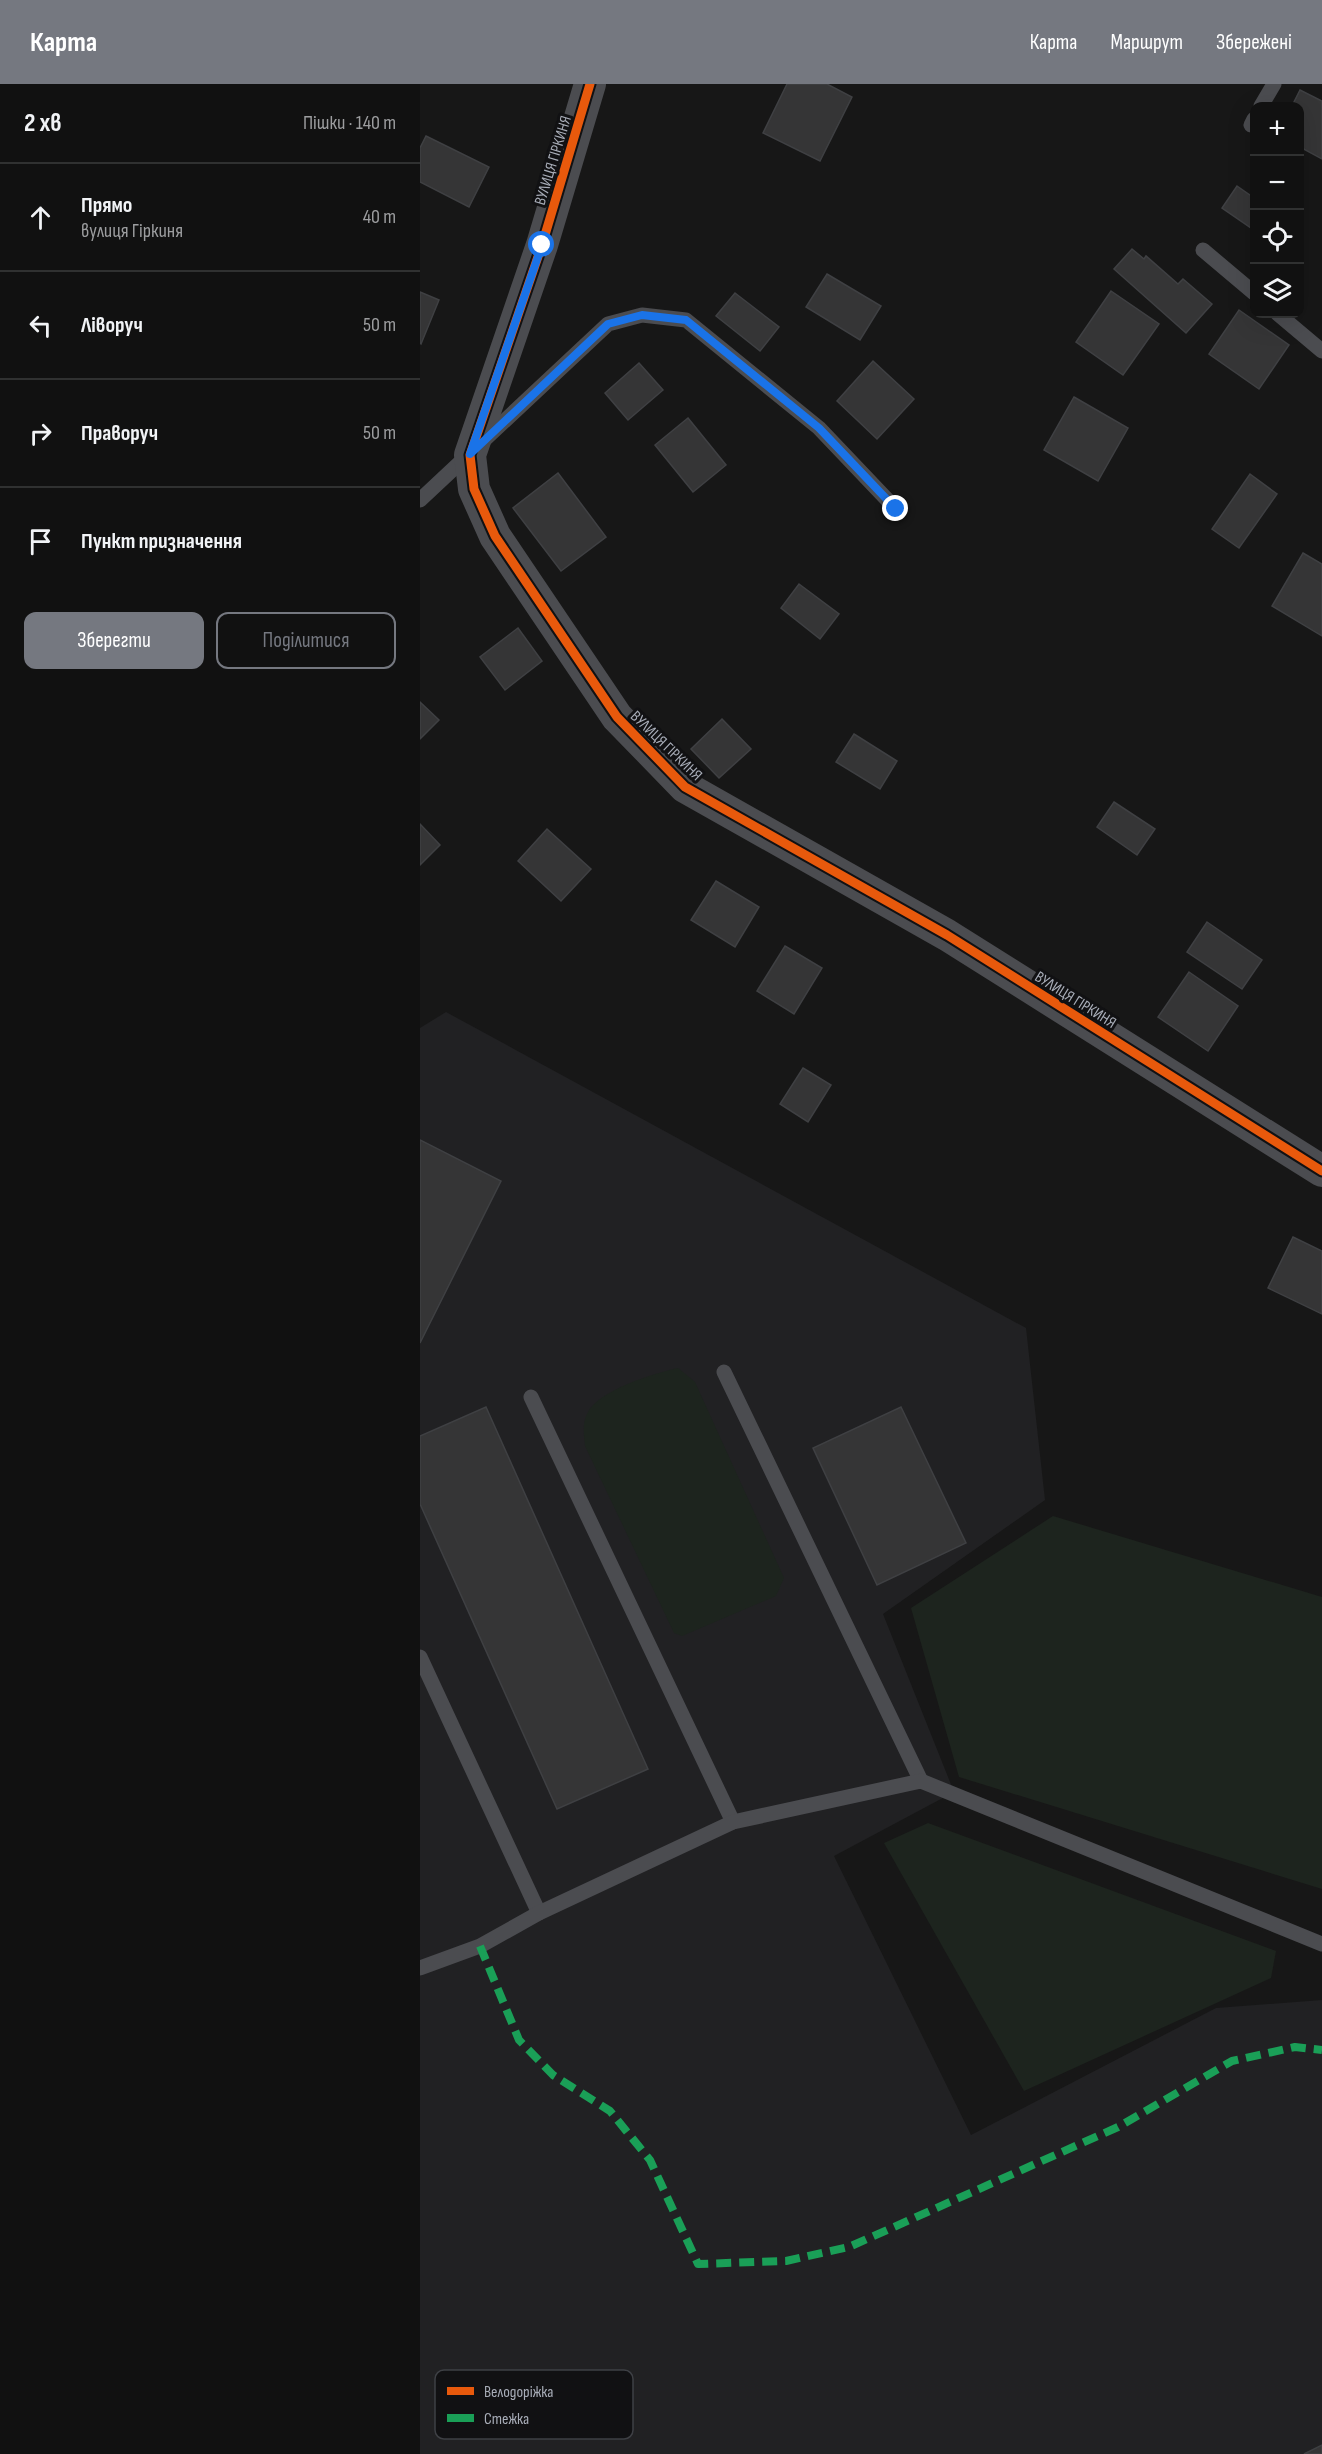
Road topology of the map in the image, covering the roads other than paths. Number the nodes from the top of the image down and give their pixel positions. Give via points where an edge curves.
1 (590, 84) edge
2 (1274, 84) edge
3 (1263, 102) edge
4 (1203, 250) dead end
5 (1250, 290) edge
6 (1283, 318) edge
7 (1322, 351) edge
8 (470, 454) junction
9 (420, 500) edge
10 (896, 509) dead end
11 (1322, 1171) edge
12 (724, 1372) dead end
13 (531, 1397) dead end
14 (420, 1657) edge
15 (921, 1780) junction
16 (733, 1822) junction
17 (538, 1912) junction
18 (1322, 1944) edge
19 (420, 1968) edge

1 - 8 street, ВУЛИЦЯ ГІРКИНЯ via 542,245
2 - 3 lane
4 - 5 lane
6 - 7 lane
8 - 9 lane
8 - 10 lane via 608,324 642,315 686,320 819,428
8 - 11 street, ВУЛИЦЯ ГІРКИНЯ via 474,489 495,536 617,717 685,787 947,935
12 - 15 lane
13 - 16 lane
14 - 17 lane
15 - 16 lane
15 - 18 lane
16 - 17 lane
17 - 19 lane via 480,1946

